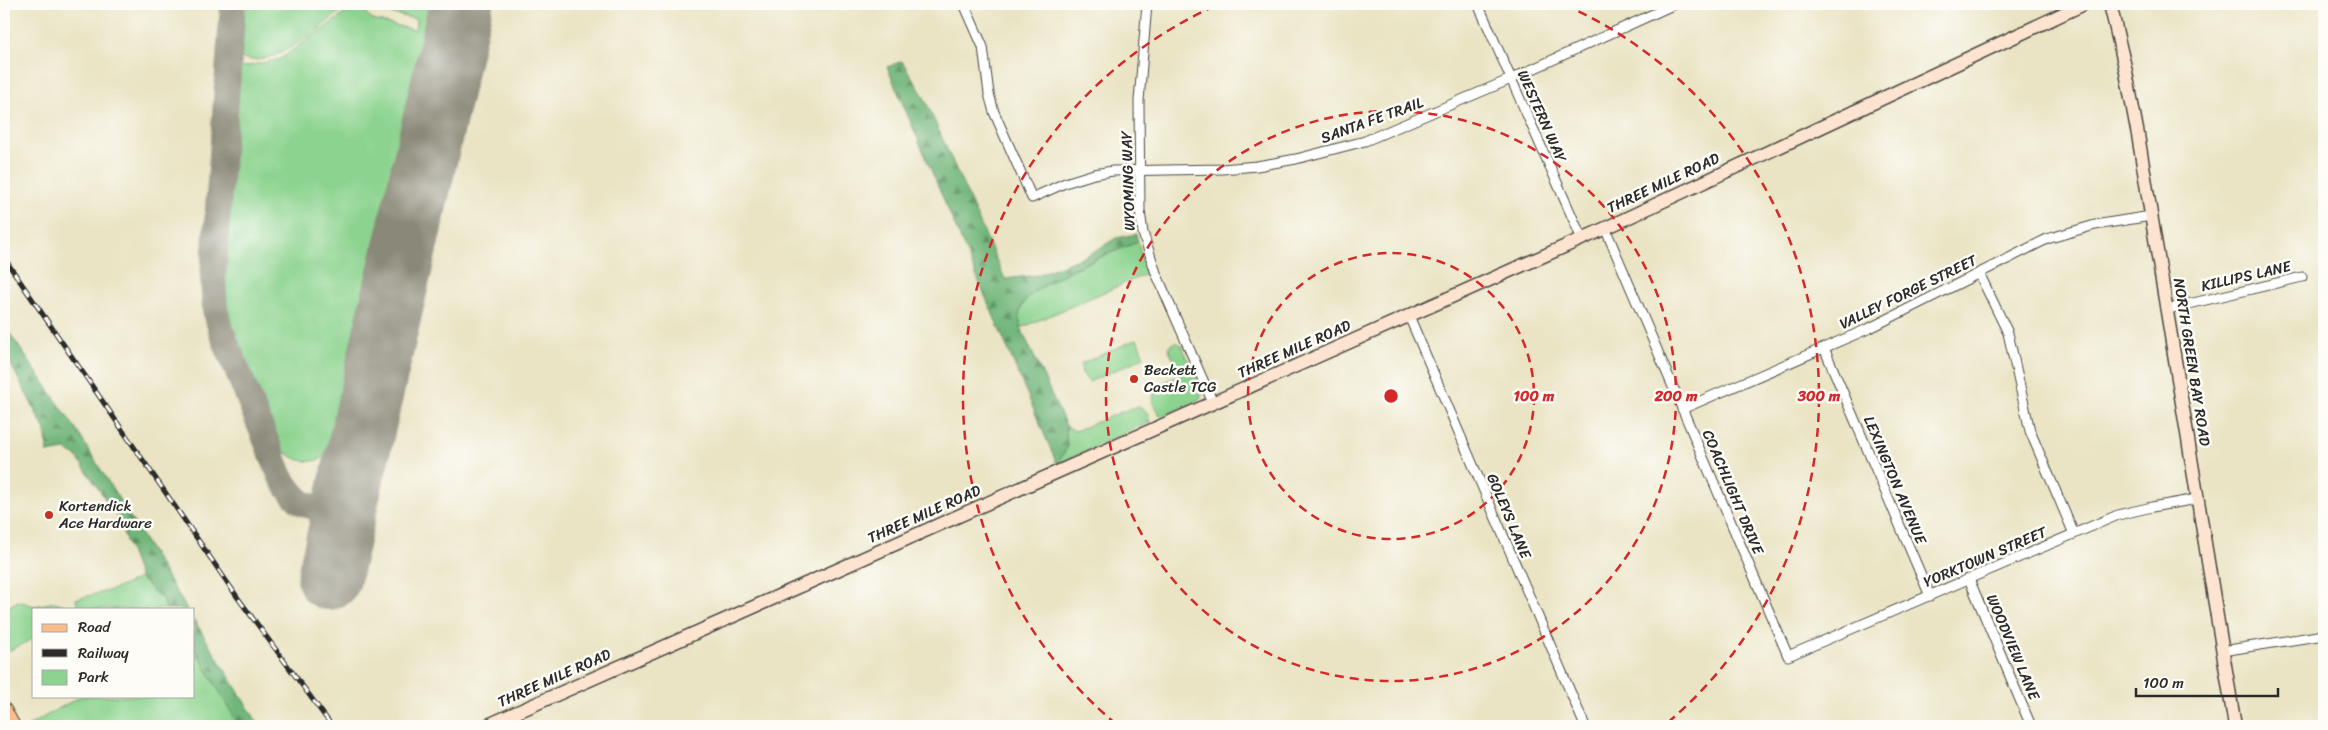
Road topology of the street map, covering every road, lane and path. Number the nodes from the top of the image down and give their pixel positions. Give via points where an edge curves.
1 (964, 4) edge
2 (1146, 4) edge
3 (1478, 4) edge
4 (1675, 4) edge
5 (2084, 4) edge
6 (2110, 4) edge
7 (1511, 79) junction
8 (1139, 170) junction
9 (2151, 216) junction
10 (1605, 228) junction
11 (1582, 239) junction
12 (1979, 273) junction
13 (2302, 277) dead end
14 (2168, 308) junction
15 (1409, 316) junction
16 (1824, 348) junction
17 (1213, 403) junction
18 (1682, 409) junction
19 (2197, 499) junction
20 (2074, 534) junction
21 (1969, 579) junction
22 (1930, 596) junction
23 (2324, 635) edge
24 (2222, 651) junction
25 (1788, 656) joint
26 (4, 710) edge
27 (13, 726) edge
28 (486, 726) edge
29 (1584, 726) edge
30 (2031, 726) edge
31 (2235, 726) edge

1 - 8 street, SANTA FE TRAIL via 983,47 994,112 1032,198 1086,176
2 - 8 street, WYOMING WAY via 1139,101
3 - 7 street, WESTERN WAY
4 - 7 street, SANTA FE TRAIL
5 - 10 street, THREE MILE ROAD
6 - 9 street, NORTH GREEN BAY ROAD via 2126,67
7 - 8 street, SANTA FE TRAIL via 1398,129 1330,151 1257,166 1213,170
7 - 11 street, WESTERN WAY
8 - 17 street, WYOMING WAY via 1140,211 1148,253
9 - 12 street, VALLEY FORGE STREET via 2063,234 2024,249
9 - 14 street, NORTH GREEN BAY ROAD
10 - 11 street, THREE MILE ROAD
10 - 18 street, COACHLIGHT DRIVE
11 - 15 street, THREE MILE ROAD
12 - 16 street, VALLEY FORGE STREET
12 - 20 street via 2008,333 2030,431
13 - 14 street, KILLIPS LANE
14 - 19 street, NORTH GREEN BAY ROAD
15 - 17 street, THREE MILE ROAD
15 - 29 street, GOLEYS LANE
16 - 18 street, VALLEY FORGE STREET
16 - 22 street, LEXINGTON AVENUE
17 - 28 street, THREE MILE ROAD
18 - 25 street, COACHLIGHT DRIVE
19 - 20 street, YORKTOWN STREET via 2132,511
19 - 24 street, NORTH GREEN BAY ROAD
20 - 21 street, YORKTOWN STREET
21 - 22 street, YORKTOWN STREET
21 - 30 street, WOODVIEW LANE
22 - 25 street, YORKTOWN STREET
23 - 24 street
24 - 31 street, NORTH GREEN BAY ROAD
26 - 27 main road

